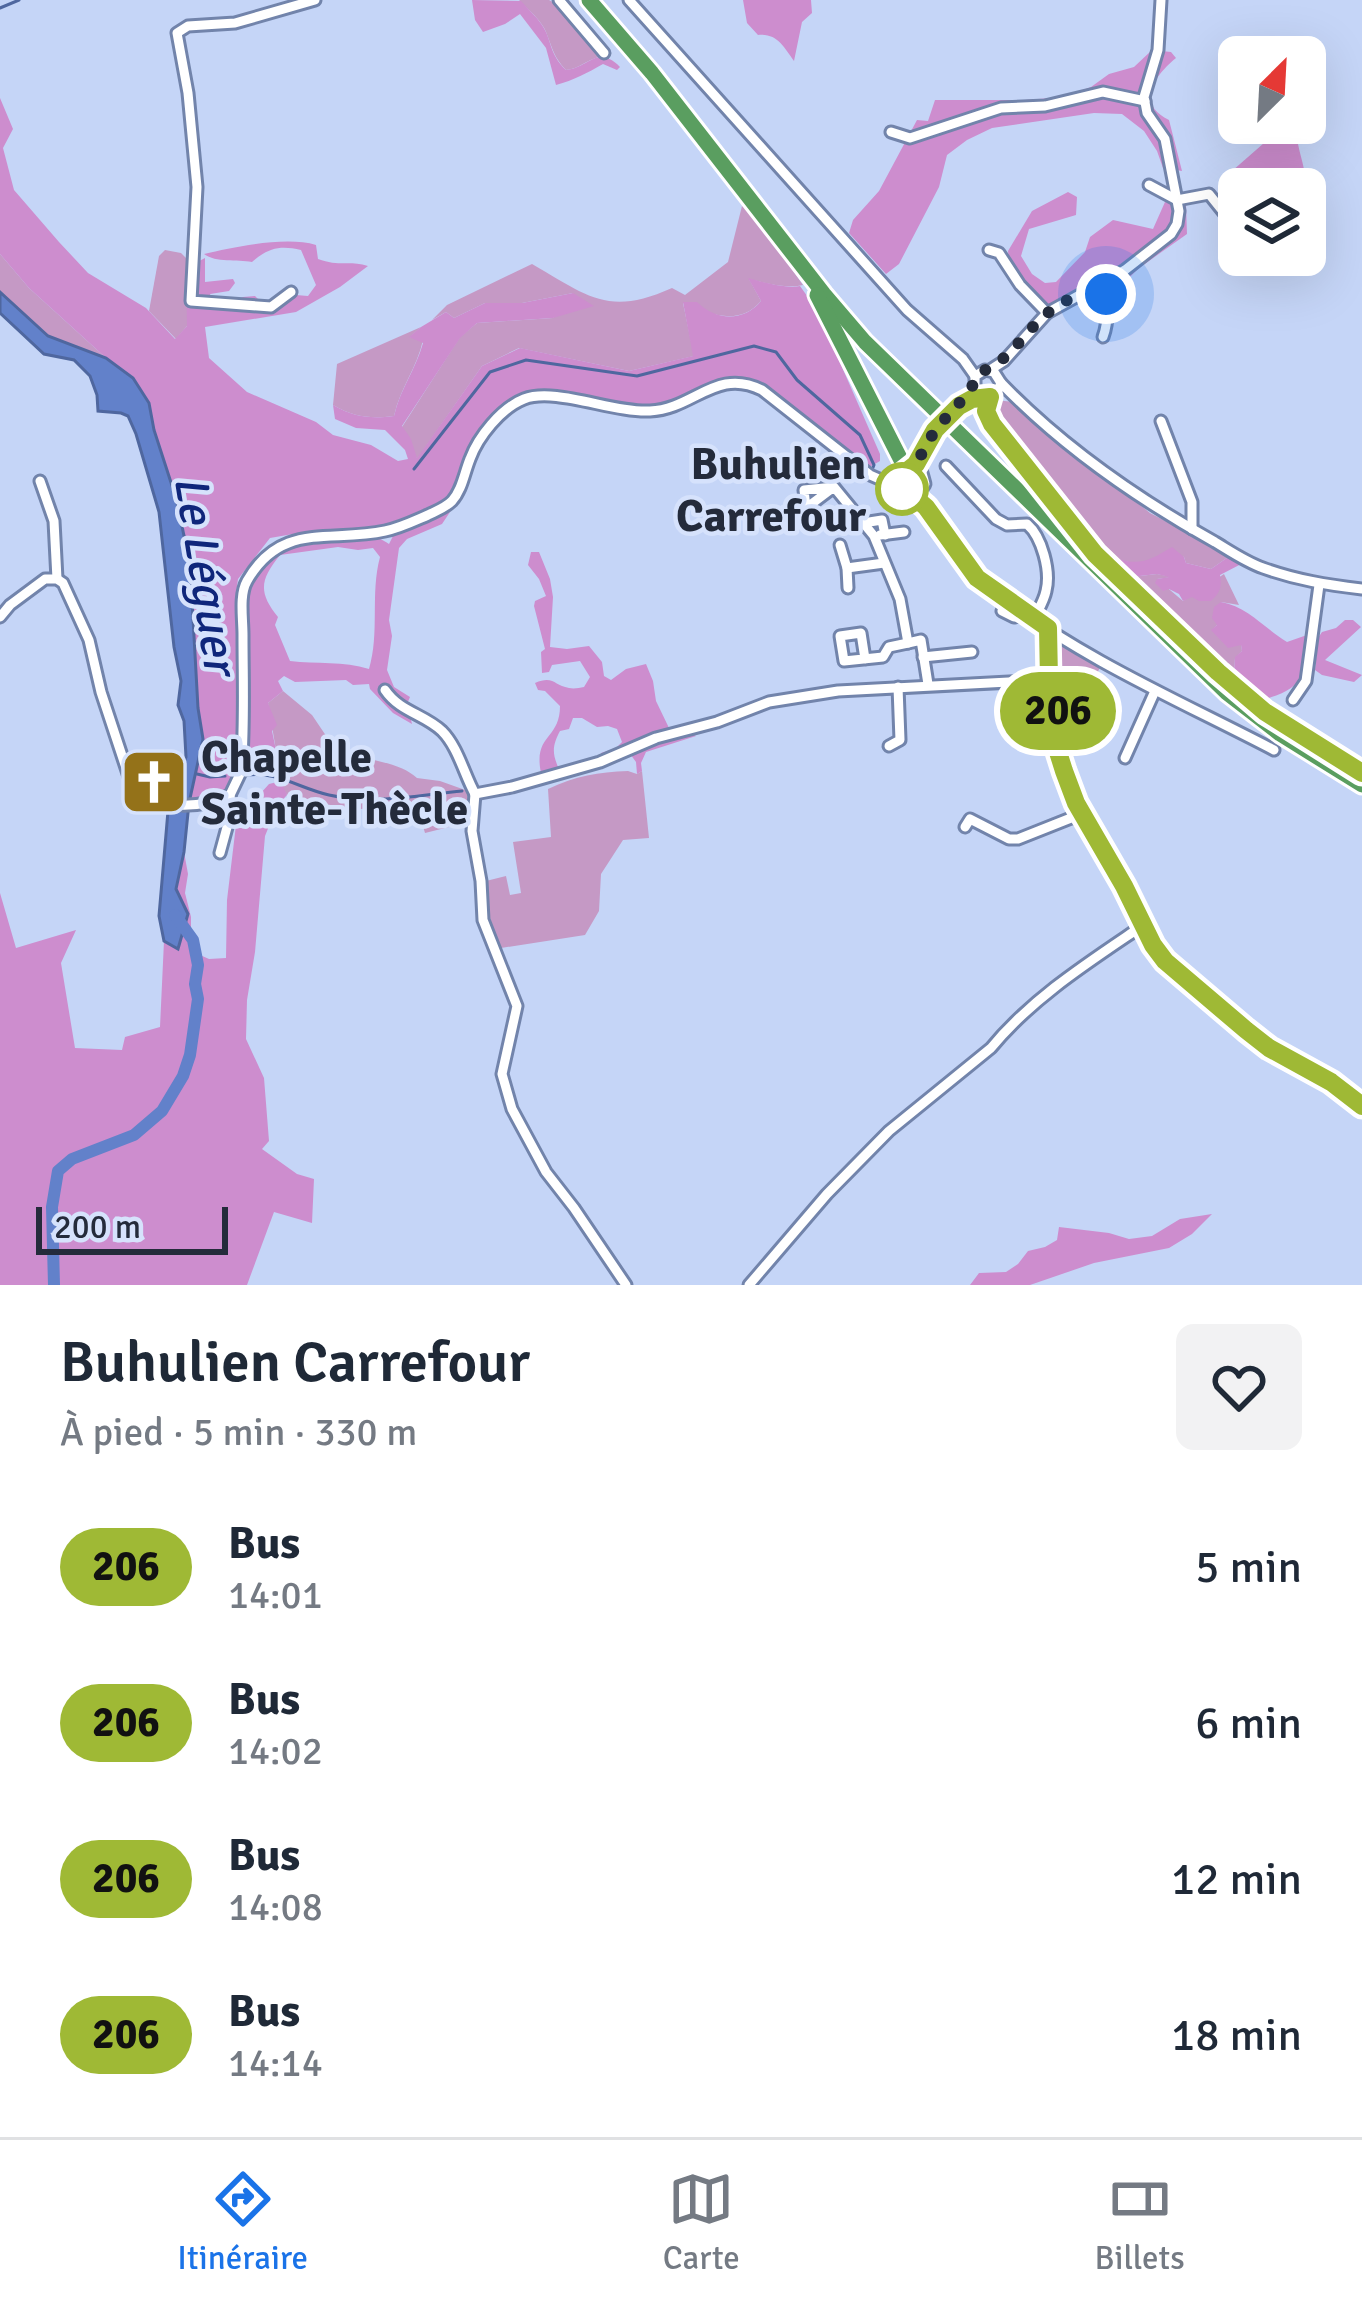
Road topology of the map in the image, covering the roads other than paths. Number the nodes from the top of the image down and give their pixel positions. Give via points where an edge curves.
1 (316, 0) edge
2 (559, 0) edge
3 (589, 0) edge
4 (601, 0) edge
5 (629, 0) edge
6 (1161, 0) edge
7 (604, 53) dead end
8 (1145, 101) junction
9 (891, 132) dead end
10 (1149, 185) dead end
11 (1177, 200) junction
12 (1218, 205) edge
13 (989, 250) dead end
14 (806, 270) junction
15 (1102, 283) junction
16 (291, 292) dead end
17 (1047, 314) junction
18 (1102, 337) dead end
19 (988, 383) junction
20 (959, 406) junction
21 (1160, 422) dead end
22 (922, 455) junction
23 (946, 466) dead end
24 (905, 480) junction
25 (40, 481) dead end
26 (924, 482) junction
27 (834, 487) dead end
28 (926, 507) junction
29 (1192, 530) junction
30 (904, 532) dead end
31 (880, 535) junction
32 (840, 545) dead end
33 (1095, 554) junction
34 (884, 563) junction
35 (847, 568) junction
36 (57, 579) junction
37 (1319, 584) junction
38 (848, 588) dead end
39 (1362, 589) edge
40 (1002, 611) dead end
41 (0, 617) edge
42 (1030, 617) junction
43 (1048, 628) junction
44 (908, 643) junction
45 (972, 652) dead end
46 (923, 657) junction
47 (865, 659) dead end
48 (1049, 680) junction
49 (928, 685) junction
50 (898, 687) junction
51 (385, 690) dead end
52 (1155, 691) junction
53 (1293, 700) dead end
54 (889, 746) dead end
55 (1274, 751) dead end
56 (1125, 758) dead end
57 (1362, 773) edge
58 (1362, 785) edge
59 (475, 794) junction
60 (230, 795) junction
61 (1087, 822) junction
62 (965, 827) dead end
63 (220, 853) dead end
64 (1142, 926) junction
65 (1362, 1106) edge
66 (626, 1285) edge
67 (749, 1285) edge

1 - 16 street via 177,33 197,187 191,302 271,307
2 - 7 street
3 - 14 highway
4 - 33 highway via 862,326
5 - 19 street via 907,310
6 - 8 street
8 - 9 street via 1103,92 1001,108 910,138
8 - 11 street via 1165,139
10 - 11 street
11 - 12 street via 1209,194
11 - 15 street via 1172,234
13 - 17 street
14 - 24 highway
14 - 58 highway via 888,366 1201,669 1269,726
15 - 17 street
15 - 18 street
17 - 19 street
19 - 20 street
19 - 20 street
19 - 29 street
19 - 33 highway via 992,424
20 - 22 street, bridge
21 - 29 street via 1192,502
22 - 24 street
22 - 26 street
23 - 42 street via 996,519 1034,529 1048,581
24 - 26 street via 919,470
24 - 26 street via 916,494
24 - 28 street
24 - 60 street via 870,475 743,382 657,410 550,396 522,400 475,448 446,506 383,532 290,540 259,563 243,590 243,757
25 - 36 street
26 - 28 street
27 - 31 street
28 - 42 street via 977,578
29 - 37 street via 1258,566
30 - 31 street
31 - 34 street
32 - 35 street
33 - 57 highway via 1245,695
34 - 35 street
34 - 44 street
35 - 38 street
36 - 41 street via 34,585
36 - 60 street via 89,640 131,788 161,803
37 - 39 street
37 - 53 street via 1306,681
40 - 42 street
42 - 43 street
43 - 48 street
43 - 52 street
44 - 46 street via 921,640
44 - 47 street
45 - 46 street
46 - 49 street
48 - 49 street
48 - 61 street via 1059,705 1058,752
49 - 50 street
50 - 54 street via 900,740
50 - 59 street via 769,702 600,762
51 - 59 street via 446,735
52 - 55 street
52 - 56 street
59 - 66 street via 483,920 517,1006 502,1074 512,1109
60 - 63 street
61 - 62 street via 1071,818 1018,839 970,819
61 - 64 street
64 - 65 street via 1165,961 1246,1030
64 - 67 street via 1074,972 889,1131

